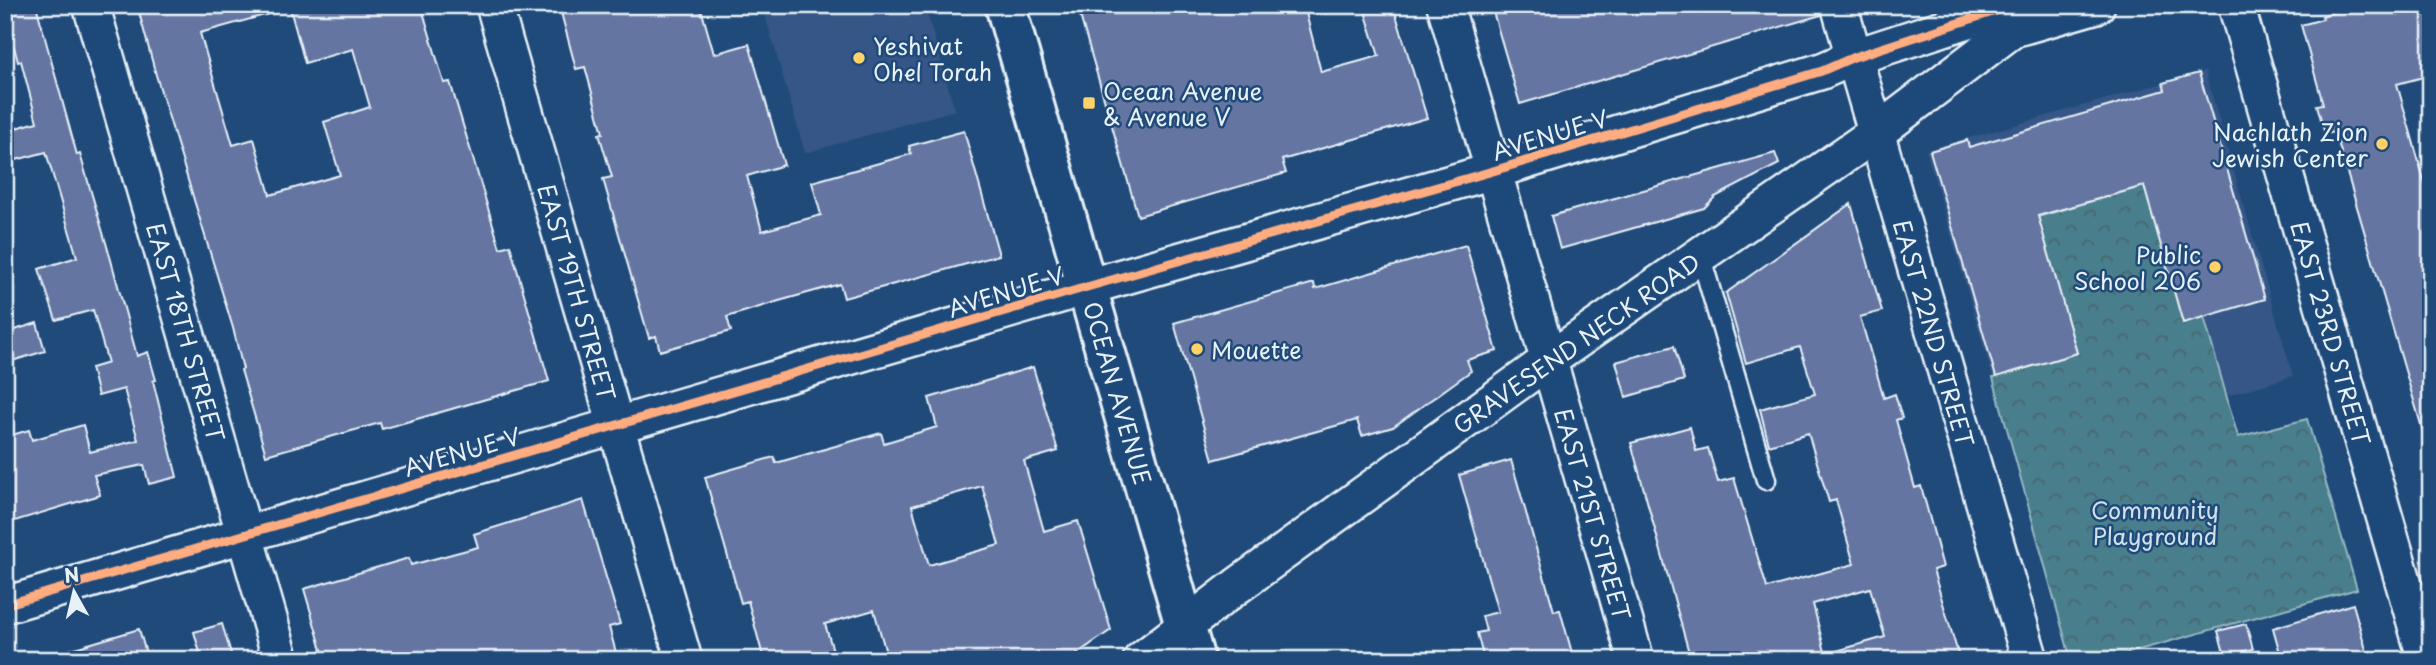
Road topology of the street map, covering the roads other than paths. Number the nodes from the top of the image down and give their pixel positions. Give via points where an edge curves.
1 (91, 5) edge
2 (494, 5) edge
3 (1005, 5) edge
4 (1445, 5) edge
5 (1839, 5) edge
6 (2097, 5) edge
7 (2236, 5) edge
8 (2014, 17) edge
9 (1854, 57) junction
10 (1876, 133) junction
11 (1493, 172) junction
12 (1700, 254) junction
13 (1087, 287) junction
14 (1549, 360) junction
15 (617, 426) junction
16 (1766, 480) dead end
17 (245, 534) junction
18 (5, 605) edge
19 (1190, 643) edge
20 (281, 660) edge
21 (684, 660) edge
22 (1141, 660) edge
23 (1636, 660) edge
24 (2030, 660) edge
25 (2426, 660) edge

1 - 17 street, EAST 18TH STREET
2 - 15 street, EAST 19TH STREET
3 - 13 main road, OCEAN AVENUE
4 - 11 street, EAST 21ST STREET
5 - 9 street, EAST 22ND STREET
6 - 8 street, AVENUE V
7 - 25 street, EAST 23RD STREET
8 - 9 street, AVENUE V
8 - 10 street, GRAVESEND NECK ROAD
9 - 10 street, EAST 22ND STREET
9 - 11 street, AVENUE V via 1822,71
10 - 12 street, GRAVESEND NECK ROAD
10 - 24 street, EAST 22ND STREET
11 - 13 street, AVENUE V
11 - 14 street, EAST 21ST STREET
12 - 14 street, GRAVESEND NECK ROAD
12 - 16 lane
13 - 15 street, AVENUE V
13 - 19 main road, OCEAN AVENUE
14 - 19 street, GRAVESEND NECK ROAD via 1248,578
14 - 23 street, EAST 21ST STREET
15 - 17 street, AVENUE V
15 - 21 street, EAST 19TH STREET
17 - 18 street, AVENUE V
17 - 20 street, EAST 18TH STREET
19 - 22 street, GRAVESEND NECK ROAD

